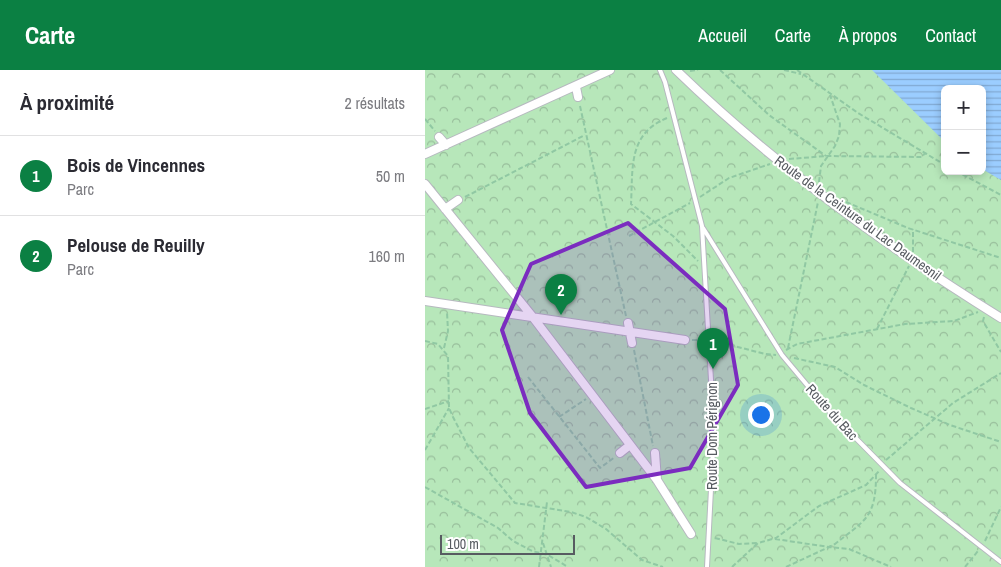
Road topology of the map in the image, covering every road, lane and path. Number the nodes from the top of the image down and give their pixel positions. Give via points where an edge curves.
1 (610, 70) edge
2 (660, 70) edge
3 (675, 70) edge
4 (720, 70) edge
5 (784, 70) edge
6 (797, 70) edge
7 (802, 74) junction
8 (576, 87) junction
9 (830, 95) junction
10 (578, 97) joint
11 (674, 116) junction
12 (425, 119) edge
13 (585, 135) junction
14 (439, 137) joint
15 (446, 145) junction
16 (925, 153) junction
17 (425, 154) edge
18 (826, 156) junction
19 (779, 161) junction
20 (941, 163) edge
21 (964, 175) edge
22 (425, 184) edge
23 (819, 192) junction
24 (1001, 195) edge
25 (458, 200) joint
26 (696, 201) junction
27 (844, 202) dead end
28 (445, 209) junction
29 (655, 222) junction
30 (702, 226) junction
31 (913, 229) junction
32 (629, 236) dead end
33 (1001, 258) edge
34 (912, 260) junction
35 (703, 267) junction
36 (425, 301) edge
37 (448, 304) junction
38 (984, 308) junction
39 (532, 316) junction
40 (1001, 318) edge
41 (628, 323) joint
42 (877, 329) junction
43 (630, 332) junction
44 (710, 339) junction
45 (685, 340) joint
46 (425, 341) edge
47 (632, 343) joint
48 (789, 348) junction
49 (444, 349) junction
50 (1001, 352) edge
51 (782, 355) junction
52 (1001, 373) edge
53 (528, 377) dead end
54 (449, 401) junction
55 (581, 403) dead end
56 (449, 408) junction
57 (425, 410) edge
58 (559, 417) junction
59 (936, 417) junction
60 (1001, 442) edge
61 (630, 445) junction
62 (425, 450) edge
63 (655, 453) joint
64 (619, 454) joint
65 (882, 466) junction
66 (876, 475) junction
67 (657, 480) junction
68 (425, 487) edge
69 (547, 502) dead end
70 (1001, 507) edge
71 (545, 508) junction
72 (691, 534) dead end
73 (710, 538) junction
74 (773, 539) junction
75 (543, 542) junction
76 (759, 543) junction
77 (829, 547) junction
78 (980, 548) junction
79 (540, 554) junction
80 (548, 555) junction
81 (1001, 562) edge
82 (539, 567) edge
83 (551, 567) edge
84 (568, 567) edge
85 (663, 567) edge
86 (707, 567) edge
87 (732, 567) edge
88 (786, 567) edge
89 (891, 567) edge
90 (965, 567) edge

1 - 8 street
2 - 11 lane, Route Dom Pérignon
3 - 19 street, Route de la Ceinture du Lac Daumesnil
4 - 18 path via 769,115
5 - 7 path
6 - 7 path
7 - 9 path
8 - 10 street
8 - 15 street
9 - 16 path
9 - 18 path via 838,116 839,136
10 - 13 path
11 - 26 lane, Route Dom Pérignon
11 - 29 path via 653,124 639,139 633,164 631,204
12 - 14 path
13 - 25 path
13 - 41 path
14 - 15 street
15 - 17 street
16 - 18 path via 922,157
16 - 20 path
18 - 19 path
18 - 23 path via 821,166
19 - 23 street, Route de la Ceinture du Lac Daumesnil
19 - 26 path via 729,178
21 - 24 path
22 - 28 street
23 - 34 street, Route de la Ceinture du Lac Daumesnil
23 - 48 path
25 - 28 street
26 - 29 path
26 - 30 lane, Route Dom Pérignon
27 - 31 path
28 - 39 street
29 - 32 path
29 - 35 path
30 - 35 lane, Route Dom Pérignon
30 - 51 lane, Route du Bac
31 - 33 path
31 - 34 path
34 - 38 street, Route de la Ceinture du Lac Daumesnil
34 - 42 path
35 - 44 lane, Route Dom Pérignon
36 - 37 street
37 - 39 street
37 - 49 path
38 - 40 street, Route de la Ceinture du Lac Daumesnil
38 - 42 path via 954,322
38 - 50 path via 983,321
39 - 43 street
39 - 61 street
41 - 43 street
42 - 48 path
43 - 45 street
43 - 47 street
44 - 45 path
44 - 51 path via 765,354
44 - 73 lane, Route Dom Pérignon via 714,431
46 - 49 path
47 - 63 path
48 - 51 path
49 - 54 path via 450,365
51 - 59 path via 835,367 879,393
51 - 65 lane, Route du Bac via 827,410
52 - 59 path
53 - 58 path
54 - 56 path
54 - 57 path
55 - 58 path
56 - 62 path
56 - 71 path via 469,448 502,490 515,503
58 - 64 path via 600,468
59 - 60 path
59 - 65 path
61 - 64 street
61 - 67 street
63 - 67 street
65 - 66 path
65 - 78 lane, Route du Bac
66 - 74 path via 866,486 819,506
66 - 77 path via 876,498 867,519
67 - 72 street
68 - 79 path
69 - 71 path
70 - 78 path
71 - 75 path
71 - 85 path via 586,516 642,560
73 - 76 path via 739,544
73 - 86 lane, Route Dom Pérignon
74 - 76 path
74 - 77 path
75 - 79 path
75 - 80 path
76 - 87 path
77 - 88 path
77 - 89 path via 849,549
78 - 81 lane, Route du Bac
78 - 90 path
79 - 80 path
79 - 82 path
80 - 83 path
80 - 84 path

